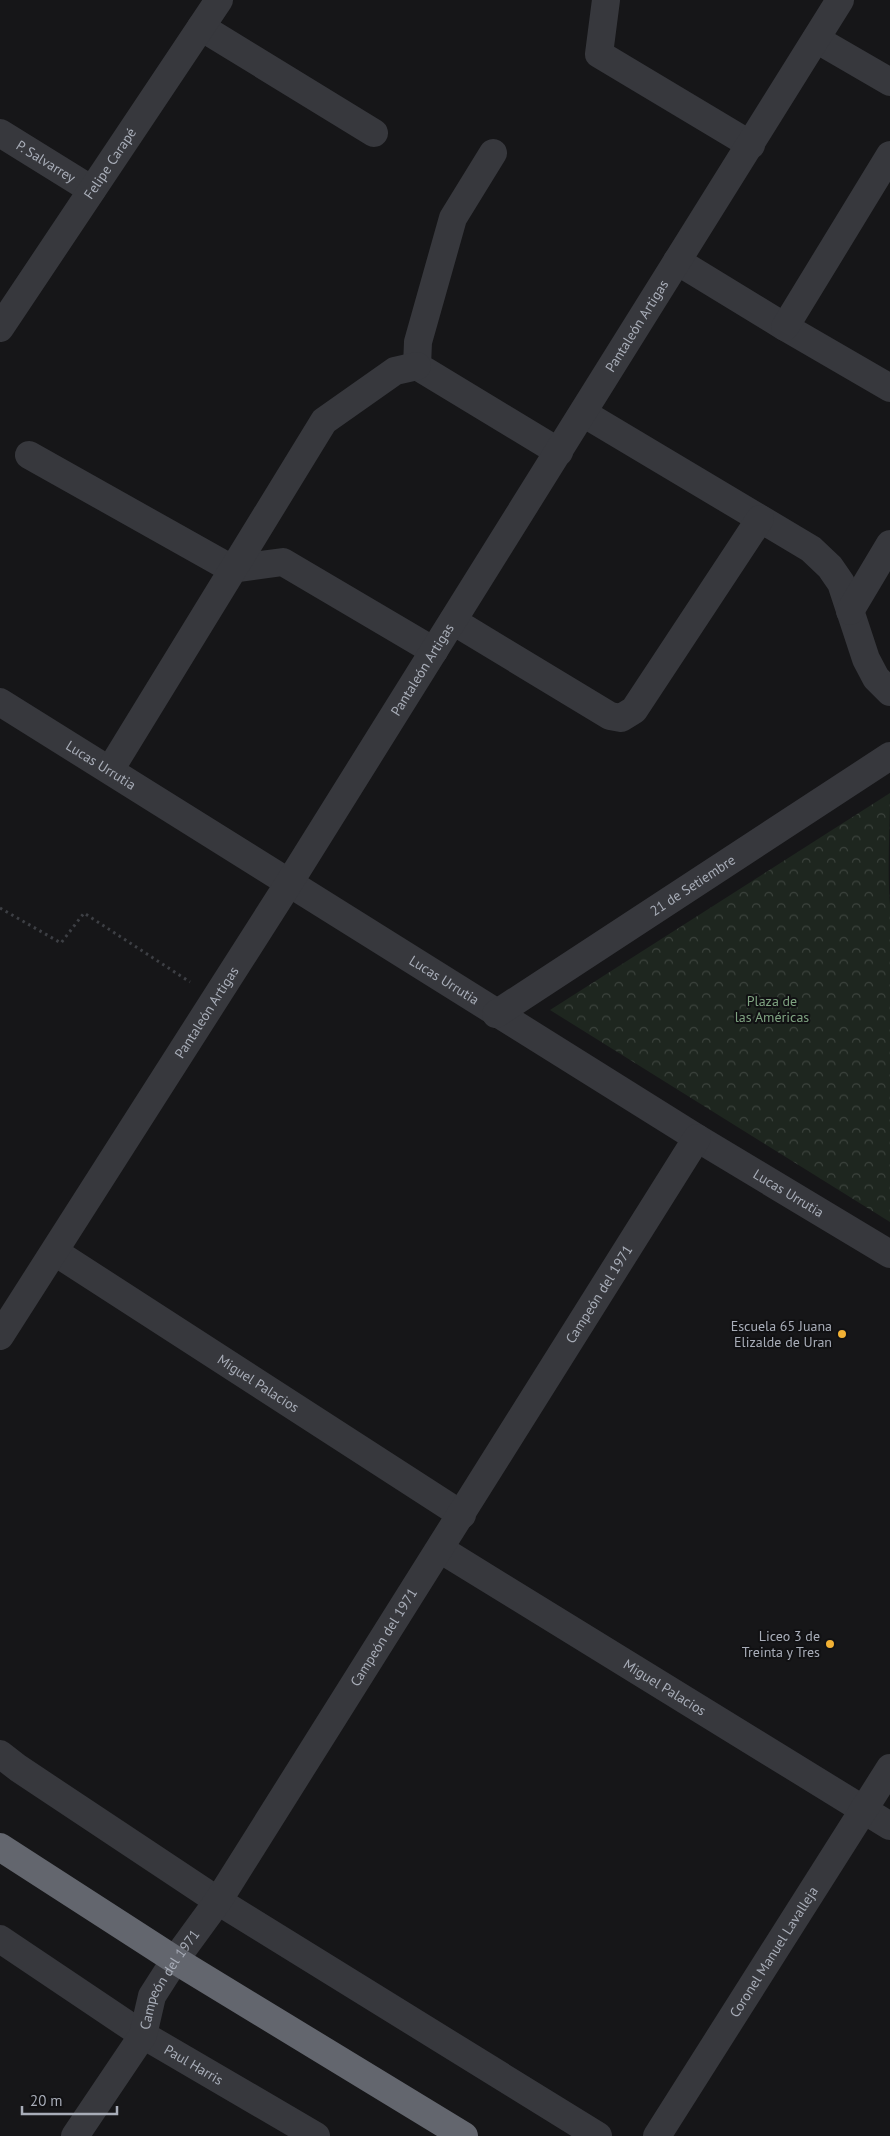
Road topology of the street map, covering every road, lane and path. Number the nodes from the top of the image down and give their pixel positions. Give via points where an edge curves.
1 (219, 0) edge
2 (606, 0) edge
3 (840, 0) edge
4 (201, 27) junction
5 (816, 39) junction
6 (890, 82) edge
7 (0, 133) edge
8 (374, 133) dead end
9 (751, 145) junction
10 (493, 153) dead end
11 (890, 155) edge
12 (92, 190) junction
13 (677, 261) junction
14 (785, 327) junction
15 (0, 328) edge
16 (417, 366) junction
17 (890, 388) edge
18 (583, 413) junction
19 (559, 452) junction
20 (29, 454) dead end
21 (760, 519) junction
22 (890, 544) edge
23 (232, 569) junction
24 (850, 611) junction
25 (453, 621) junction
26 (434, 651) junction
27 (890, 692) edge
28 (0, 702) edge
29 (890, 756) edge
30 (110, 770) junction
31 (290, 883) junction
32 (0, 908) edge
33 (216, 999) junction
34 (496, 1014) junction
35 (696, 1138) junction
36 (55, 1252) junction
37 (890, 1254) edge
38 (0, 1336) edge
39 (462, 1515) junction
40 (440, 1549) junction
41 (0, 1754) edge
42 (890, 1768) edge
43 (864, 1810) junction
44 (890, 1826) edge
45 (0, 1847) edge
46 (218, 1901) junction
47 (0, 1939) edge
48 (175, 1960) junction
49 (143, 2034) junction
50 (75, 2136) edge
51 (316, 2136) edge
52 (464, 2136) edge
53 (598, 2136) edge
54 (656, 2136) edge

1 - 4 street, Felipe Carapé
2 - 9 street via 598,54
3 - 5 street, Pantaleón Artigas
4 - 8 street
4 - 12 street, Felipe Carapé
5 - 6 street
5 - 9 street, Pantaleón Artigas
7 - 12 street, P. Salvarrey
9 - 13 street, Pantaleón Artigas
10 - 16 street via 452,218 418,342
11 - 14 street
12 - 15 street, Felipe Carapé
13 - 14 street
13 - 18 street, Pantaleón Artigas
14 - 17 street
16 - 19 street
16 - 23 street via 395,371 324,421
18 - 19 street, Pantaleón Artigas
18 - 21 street
19 - 25 street, Pantaleón Artigas
20 - 23 street
21 - 24 street via 811,549 830,567 841,583
21 - 25 street via 634,710 622,718 610,716
22 - 24 street
23 - 26 street via 283,562
23 - 30 street
24 - 27 street via 866,659 876,678
25 - 26 street, Pantaleón Artigas
26 - 31 street, Pantaleón Artigas
28 - 30 street, Lucas Urrutia
29 - 34 street, 21 de Setiembre
30 - 31 street, Lucas Urrutia
31 - 33 street, Pantaleón Artigas
31 - 34 street, Lucas Urrutia
32 - 33 path via 61,943 84,914
33 - 36 street, Pantaleón Artigas
34 - 35 street, Lucas Urrutia
35 - 37 street, Lucas Urrutia
35 - 39 street, Campeón del 1971
36 - 38 street, Pantaleón Artigas
36 - 39 street, Miguel Palacios
39 - 40 street, Campeón del 1971
40 - 43 street, Miguel Palacios
40 - 46 street, Campeón del 1971
41 - 46 street
42 - 43 street, Coronel Manuel Lavalleja
43 - 44 street, Miguel Palacios
43 - 54 street, Coronel Manuel Lavalleja
45 - 48 highway
46 - 48 street, Campeón del 1971
46 - 53 street
47 - 49 street, Paul Harris
48 - 49 street, Campeón del 1971 via 152,1996
48 - 52 highway
49 - 50 street, Campeón del 1971
49 - 51 street, Paul Harris

